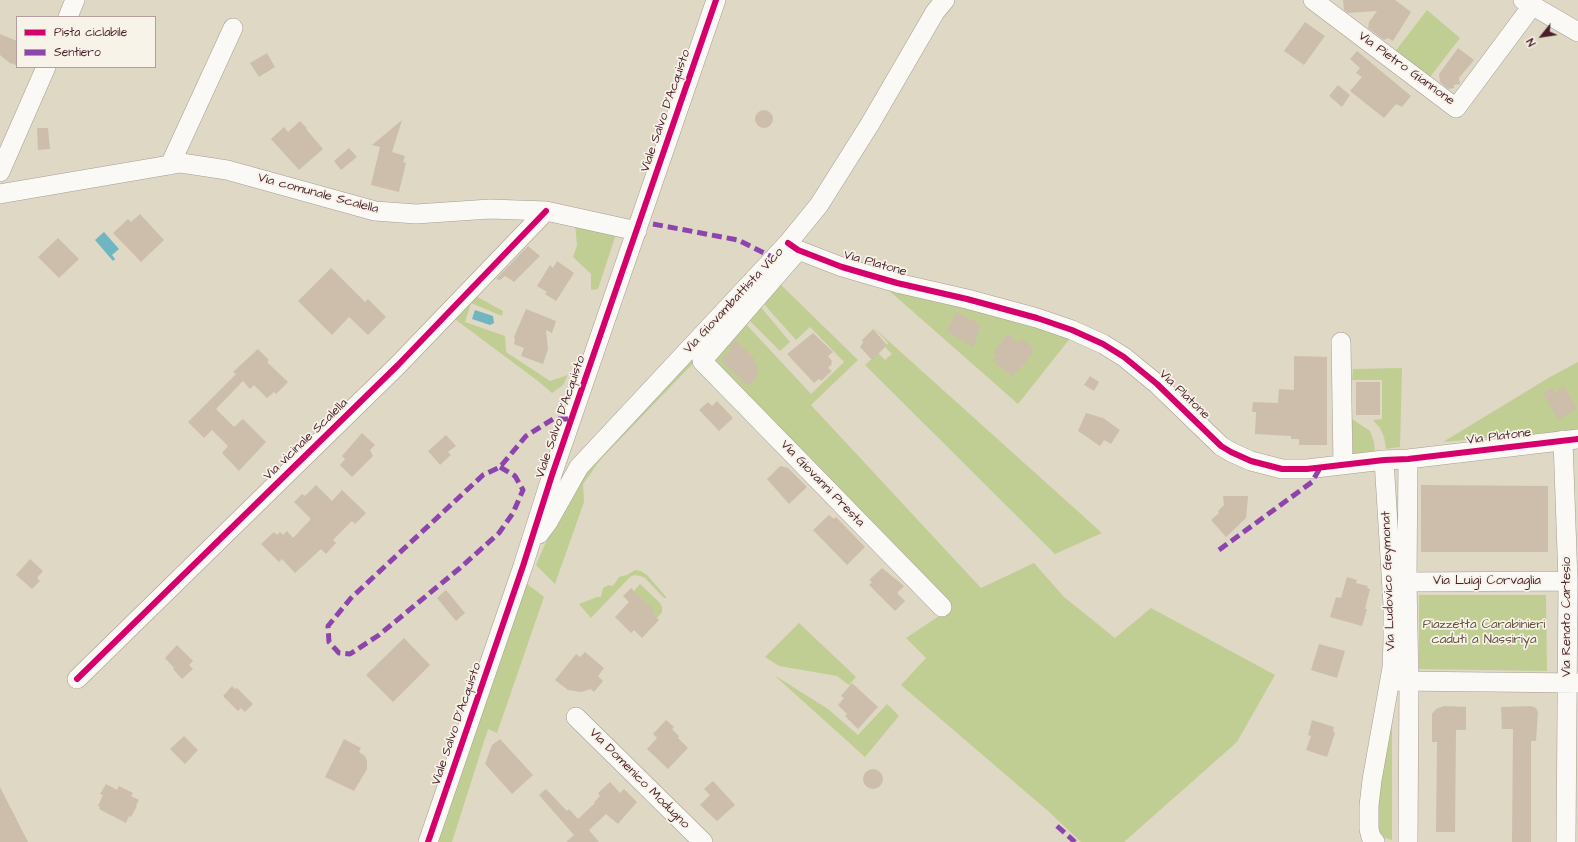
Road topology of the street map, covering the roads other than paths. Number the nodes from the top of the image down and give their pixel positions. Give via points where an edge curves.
1 (76, 0) edge
2 (716, 0) edge
3 (945, 0) edge
4 (1313, 0) edge
5 (1527, 3) edge
6 (68, 16) edge
7 (233, 28) dead end
8 (1578, 32) edge
9 (46, 68) edge
10 (170, 165) junction
11 (0, 172) edge
12 (0, 194) edge
13 (546, 211) junction
14 (637, 231) junction
15 (793, 247) junction
16 (1341, 342) dead end
17 (1571, 440) edge
18 (1408, 459) junction
19 (1384, 460) junction
20 (1343, 465) junction
21 (579, 467) junction
22 (552, 475) junction
23 (529, 546) junction
24 (1568, 581) junction
25 (1407, 582) junction
26 (942, 608) dead end
27 (77, 679) dead end
28 (1390, 681) junction
29 (1409, 682) junction
30 (1572, 683) edge
31 (576, 717) dead end
32 (428, 842) edge
33 (703, 842) edge
34 (1373, 842) edge
35 (1408, 842) edge
36 (1566, 842) edge

1 - 6 street
2 - 14 street, Viale Salvo D'Acquisto
3 - 15 street, Via Giovambattista Vico via 935,12 870,124
4 - 5 street, Via Pietro Giannone via 1456,108
5 - 8 street
7 - 10 street
9 - 11 street
10 - 12 street, Via comunale Scalella
10 - 13 street, Via comunale Scalella via 181,163 227,170 375,211 416,214 490,209
13 - 14 street, Via comunale Scalella
13 - 27 street, Via vicinale Scalella via 398,365
14 - 22 street, Viale Salvo D'Acquisto
15 - 20 street, Via Platone via 842,267 1037,318 1097,341 1124,357 1157,384 1221,446 1251,461 1282,469
15 - 21 street, Via Giovambattista Vico
15 - 26 street, Via Giovanni Presta via 702,361
16 - 20 street
17 - 18 street, Via Platone
17 - 24 street, Via Renato Cartesio
18 - 19 street, Via Platone
18 - 25 street, Via Ludovico Geymonat
19 - 20 street, Via Platone
19 - 28 street, Via Ludovico Geymonat via 1394,641
21 - 22 street via 568,476
21 - 23 street, Via Giovambattista Vico via 548,522
22 - 23 street, Viale Salvo D'Acquisto
23 - 32 street, Viale Salvo D'Acquisto
24 - 25 street, Via Luigi Corvaglia
24 - 30 street, Via Renato Cartesio
25 - 29 street, Via Ludovico Geymonat
28 - 29 street
28 - 34 street, Via Ludovico Geymonat via 1372,780 1368,827
29 - 30 street
29 - 35 street, Via Ludovico Geymonat
30 - 36 street, Via Renato Cartesio
31 - 33 street, Via Domenico Modugno

